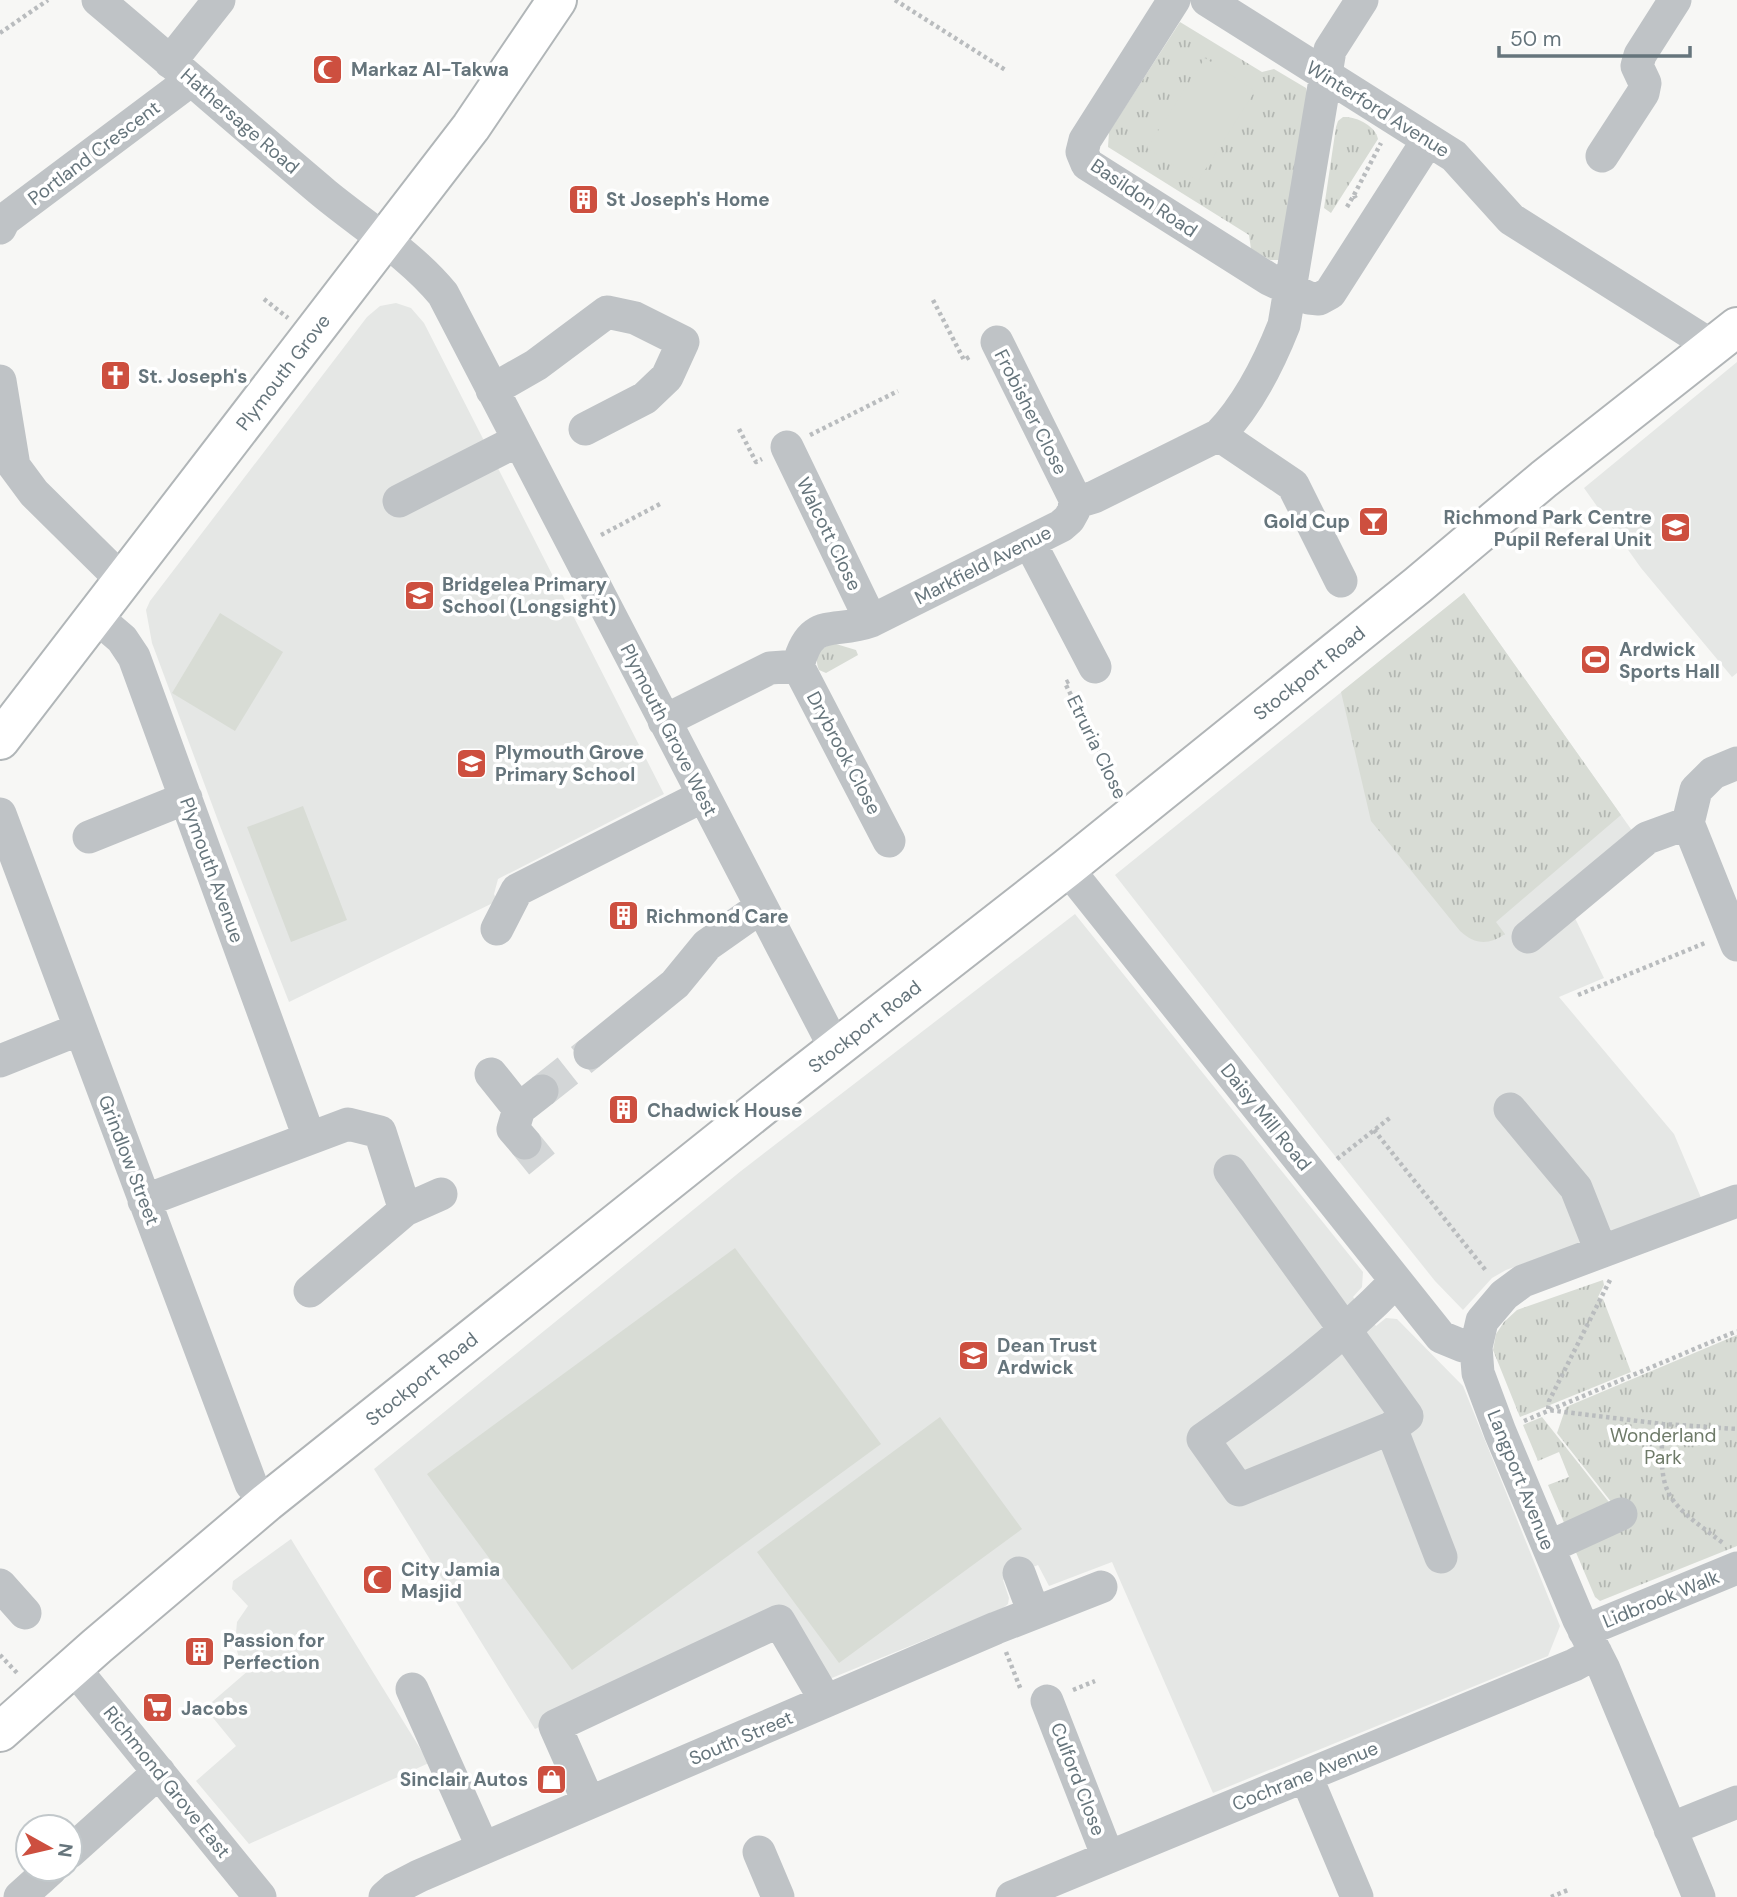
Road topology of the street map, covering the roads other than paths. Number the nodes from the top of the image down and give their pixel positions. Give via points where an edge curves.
1 (98, 0) edge
2 (219, 0) edge
3 (557, 0) edge
4 (1174, 0) edge
5 (1207, 0) edge
6 (1363, 0) edge
7 (1675, 0) edge
8 (181, 71) junction
9 (1324, 74) junction
10 (1422, 148) junction
11 (1602, 156) dead end
12 (0, 228) edge
13 (383, 240) junction
14 (1289, 290) junction
15 (1725, 336) edge
16 (997, 342) road end
17 (0, 381) edge
18 (492, 390) junction
19 (585, 429) dead end
20 (1219, 435) junction
21 (519, 440) junction
22 (787, 447) dead end
23 (1075, 499) junction
24 (400, 501) dead end
25 (1030, 543) junction
26 (122, 580) junction
27 (1341, 581) dead end
28 (95, 616) junction
29 (871, 621) junction
30 (798, 666) junction
31 (1095, 667) road end
32 (664, 721) junction
33 (0, 740) edge
34 (1737, 763) edge
35 (704, 796) junction
36 (186, 798) junction
37 (0, 814) edge
38 (1688, 823) junction
39 (89, 837) dead end
40 (889, 841) dead end
41 (1067, 868) junction
42 (761, 907) junction
43 (497, 929) dead end
44 (1528, 937) dead end
45 (1735, 939) edge
46 (80, 1029) junction
47 (836, 1050) junction
48 (590, 1053) tunnel mouth
49 (0, 1061) edge
50 (491, 1074) dead end
51 (1510, 1109) dead end
52 (309, 1137) junction
53 (525, 1143) tunnel mouth
54 (1230, 1171) dead end
55 (441, 1194) dead end
56 (144, 1201) junction
57 (1737, 1201) edge
58 (405, 1210) junction
59 (1615, 1246) junction
60 (1396, 1281) junction
61 (310, 1291) dead end
62 (1345, 1332) junction
63 (1476, 1347) junction
64 (1391, 1428) junction
65 (267, 1502) junction
66 (1621, 1514) dead end
67 (1549, 1547) junction
68 (1441, 1557) dead end
69 (1734, 1558) edge
70 (1019, 1573) dead end
71 (0, 1585) edge
72 (1101, 1587) dead end
73 (26, 1613) dead end
74 (1034, 1613) junction
75 (1590, 1642) junction
76 (73, 1667) junction
77 (412, 1689) dead end
78 (826, 1701) junction
79 (1047, 1701) dead end
80 (0, 1732) edge
81 (159, 1772) junction
82 (1306, 1776) junction
83 (1737, 1802) edge
84 (590, 1803) junction
85 (1670, 1829) junction
86 (84, 1839) edge
87 (483, 1848) junction
88 (759, 1852) dead end
89 (1108, 1857) junction
90 (36, 1883) edge
91 (20, 1897) edge
92 (260, 1897) edge
93 (385, 1897) edge
94 (778, 1897) edge
95 (1014, 1897) edge
96 (1357, 1897) edge
97 (1699, 1897) edge

1 - 8 street, Hathersage Road
2 - 8 street, Portland Crescent
3 - 13 main road, Plymouth Grove via 471,127
4 - 14 street, Basildon Road via 1085,140 1082,152 1087,164
5 - 9 street, Winterford Avenue
6 - 9 street via 1330,50
7 - 11 street via 1640,55 1637,66 1645,83 1643,93
8 - 12 street, Portland Crescent
8 - 13 street, Hathersage Road
9 - 10 street, Winterford Avenue
9 - 14 street
10 - 14 street via 1329,293 1319,299
10 - 15 street, Winterford Avenue via 1454,156 1511,219
13 - 18 street, Plymouth Grove West via 443,294
13 - 26 main road, Plymouth Grove
14 - 20 street via 1284,325 1274,351
15 - 41 main road, Stockport Road
16 - 23 street, Frobisher Close
17 - 26 street via 14,466 34,493
18 - 19 street via 536,365 607,312 635,318 683,342 667,377 645,398
18 - 21 street, Plymouth Grove West
20 - 23 street via 1094,496
20 - 27 street via 1293,485
21 - 24 street
21 - 32 street, Plymouth Grove West
22 - 29 street, Walcott Close
23 - 25 street, Markfield Avenue via 1069,519
25 - 29 street, Markfield Avenue
25 - 31 street, Etruria Close
26 - 28 main road, Plymouth Grove
28 - 33 main road, Plymouth Grove
28 - 36 street, Plymouth Avenue via 122,639 134,657
29 - 30 street, Markfield Avenue via 817,631 803,647
30 - 32 street via 770,668
30 - 40 street, Drybrook Close
32 - 35 street, Plymouth Grove West
34 - 38 street via 1713,773 1696,790
35 - 42 street, Plymouth Grove West
35 - 43 street via 517,890
36 - 39 street
36 - 52 street, Plymouth Avenue
37 - 46 street, Grindlow Street
38 - 44 street via 1647,838
38 - 45 street
41 - 47 main road, Stockport Road
41 - 60 street, Daisy Mill Road
42 - 47 street, Plymouth Grove West
42 - 48 street via 707,945 675,984
46 - 49 street
46 - 56 street, Grindlow Street
47 - 65 main road, Stockport Road
50 - 53 street via 530,1100 513,1129
51 - 59 street via 1576,1188
52 - 56 street
52 - 58 street via 348,1124 380,1132
54 - 62 street
55 - 58 street
56 - 65 street, Grindlow Street via 251,1484
57 - 59 street, Langport Avenue
58 - 61 street
59 - 63 street, Langport Avenue via 1523,1281 1482,1321
60 - 62 street
60 - 63 street, Daisy Mill Road via 1441,1337
62 - 64 street via 1407,1416
62 - 64 street via 1203,1439 1239,1490
63 - 67 street, Langport Avenue via 1478,1373
64 - 68 street
65 - 76 main road, Stockport Road
66 - 67 street
67 - 75 street, Langport Avenue
69 - 75 street, Lidbrook Walk
70 - 74 street
71 - 73 street
72 - 74 street, South Street
74 - 78 street, South Street
75 - 82 street, Cochrane Avenue via 1574,1665
75 - 85 street, Langport Avenue
76 - 80 main road, Stockport Road
76 - 81 street, Richmond Grove East
77 - 87 street
78 - 84 street, South Street
78 - 84 street via 779,1621 555,1726
79 - 89 street, Culford Close
81 - 86 street
81 - 92 street, Richmond Grove East
82 - 89 street, Cochrane Avenue
82 - 96 street
83 - 85 street
84 - 87 street, South Street
85 - 97 street, Langport Avenue
87 - 93 street, South Street via 419,1876
88 - 94 street
89 - 95 street, Cochrane Avenue
90 - 91 street

